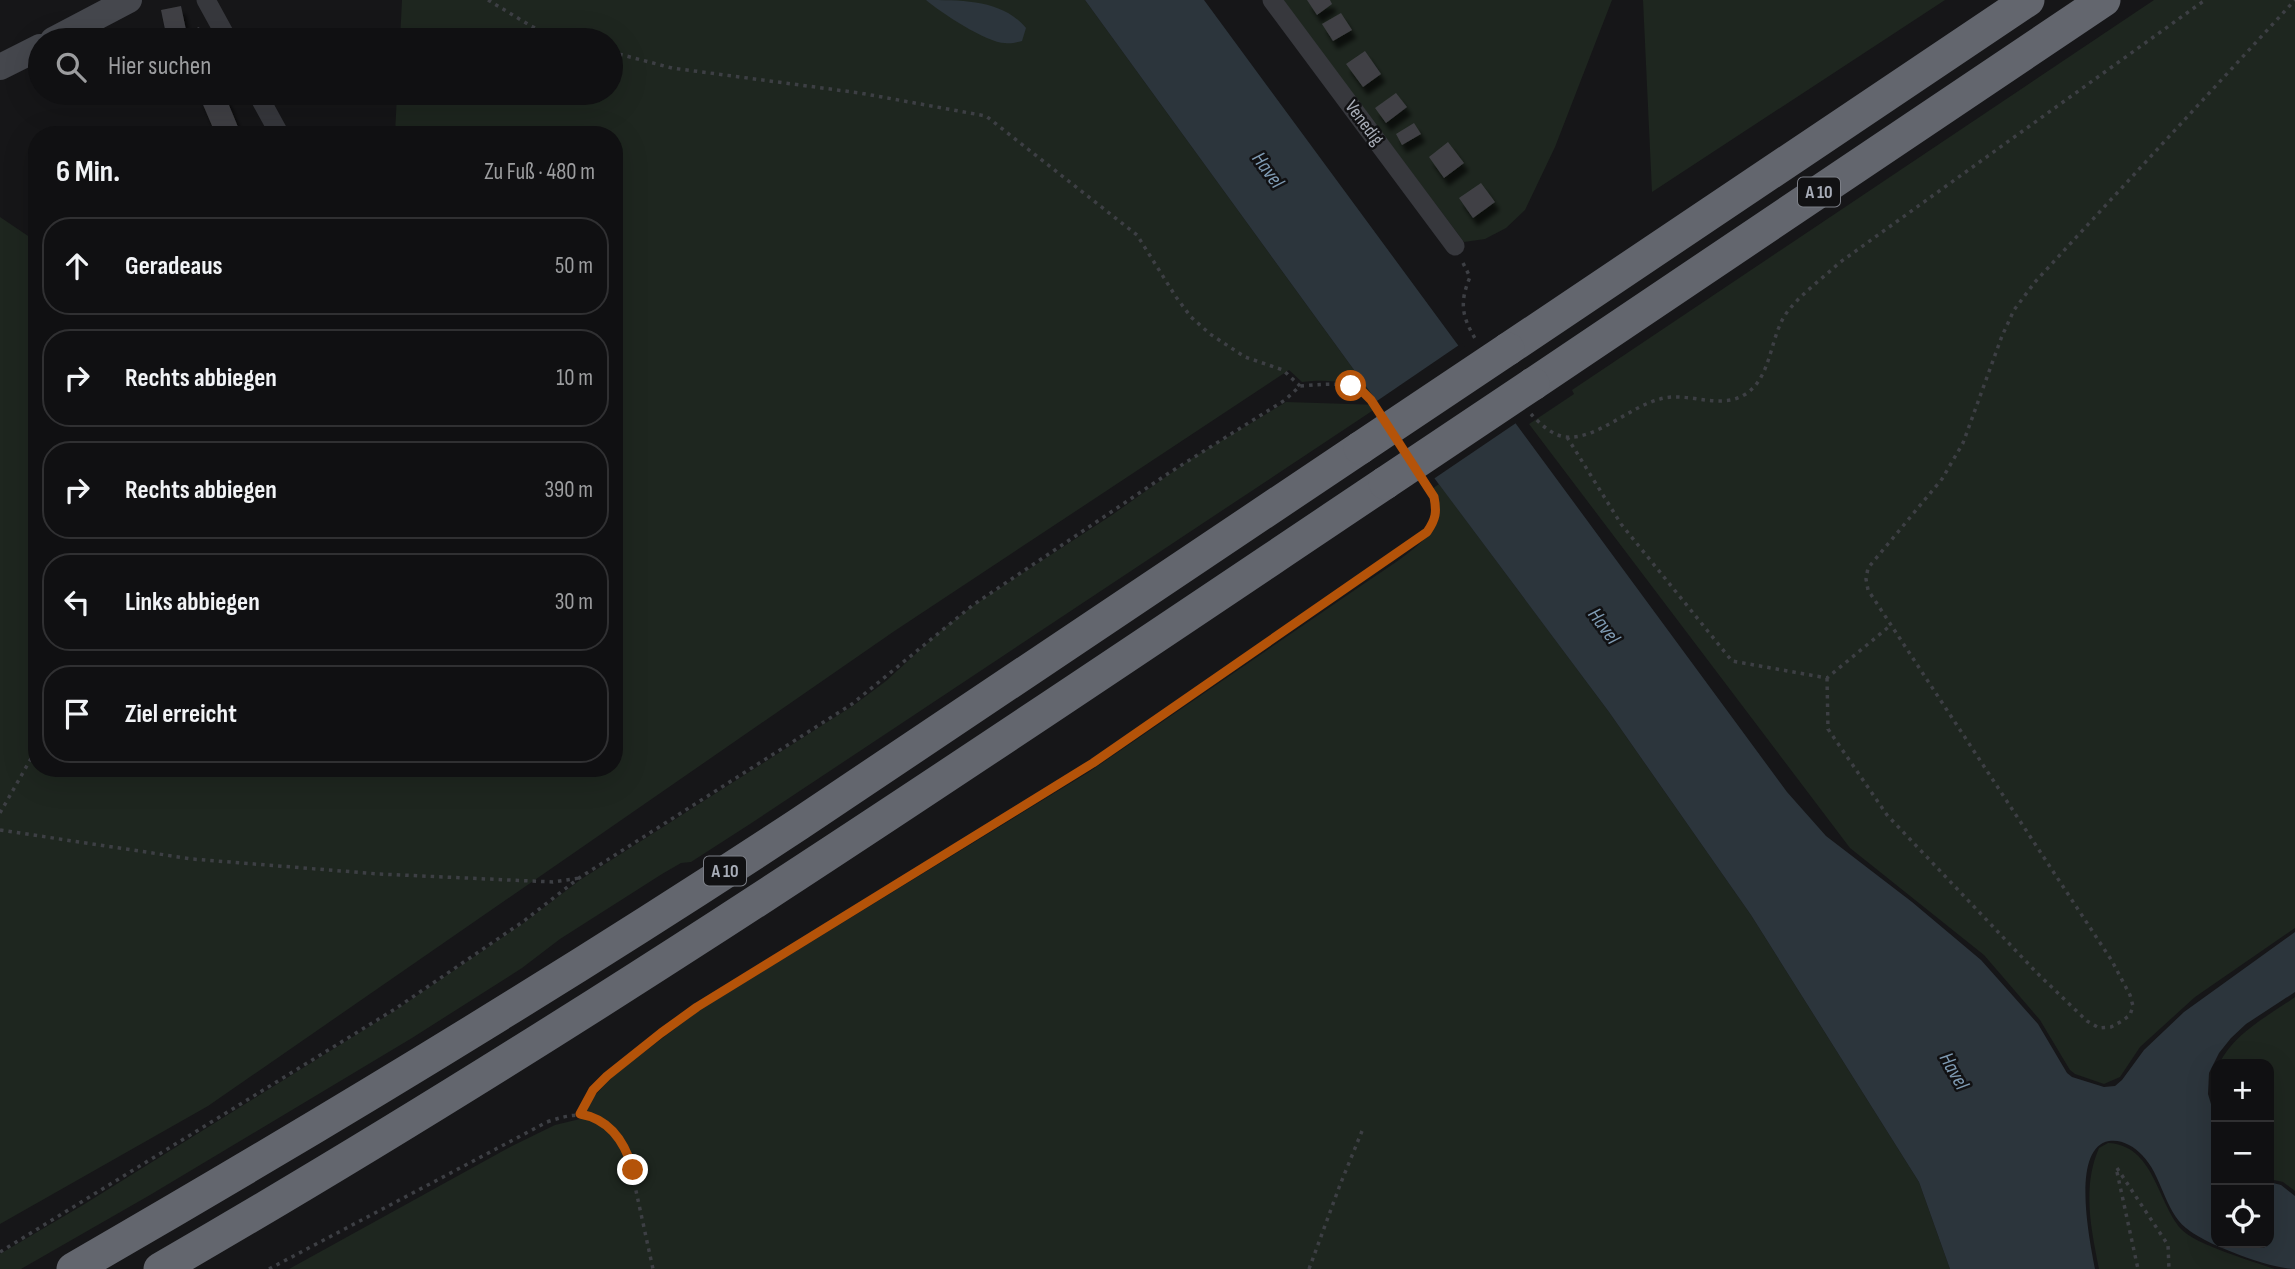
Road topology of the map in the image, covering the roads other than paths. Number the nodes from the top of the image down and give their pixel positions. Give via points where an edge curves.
1 (129, 0) edge
2 (206, 0) edge
3 (1272, 0) edge
4 (2028, 0) edge
5 (2104, 0) edge
6 (76, 28) edge
7 (221, 28) edge
8 (28, 53) edge
9 (0, 67) edge
10 (264, 105) edge
11 (275, 126) edge
12 (1455, 246) dead end
13 (73, 1269) edge
14 (160, 1269) edge

1 - 6 main road
2 - 7 street
3 - 12 street, Venedig
4 - 13 highway, A 10, bridge via 797,825 593,956
5 - 14 highway, A 10, bridge via 868,829 632,983
8 - 9 main road
10 - 11 street

